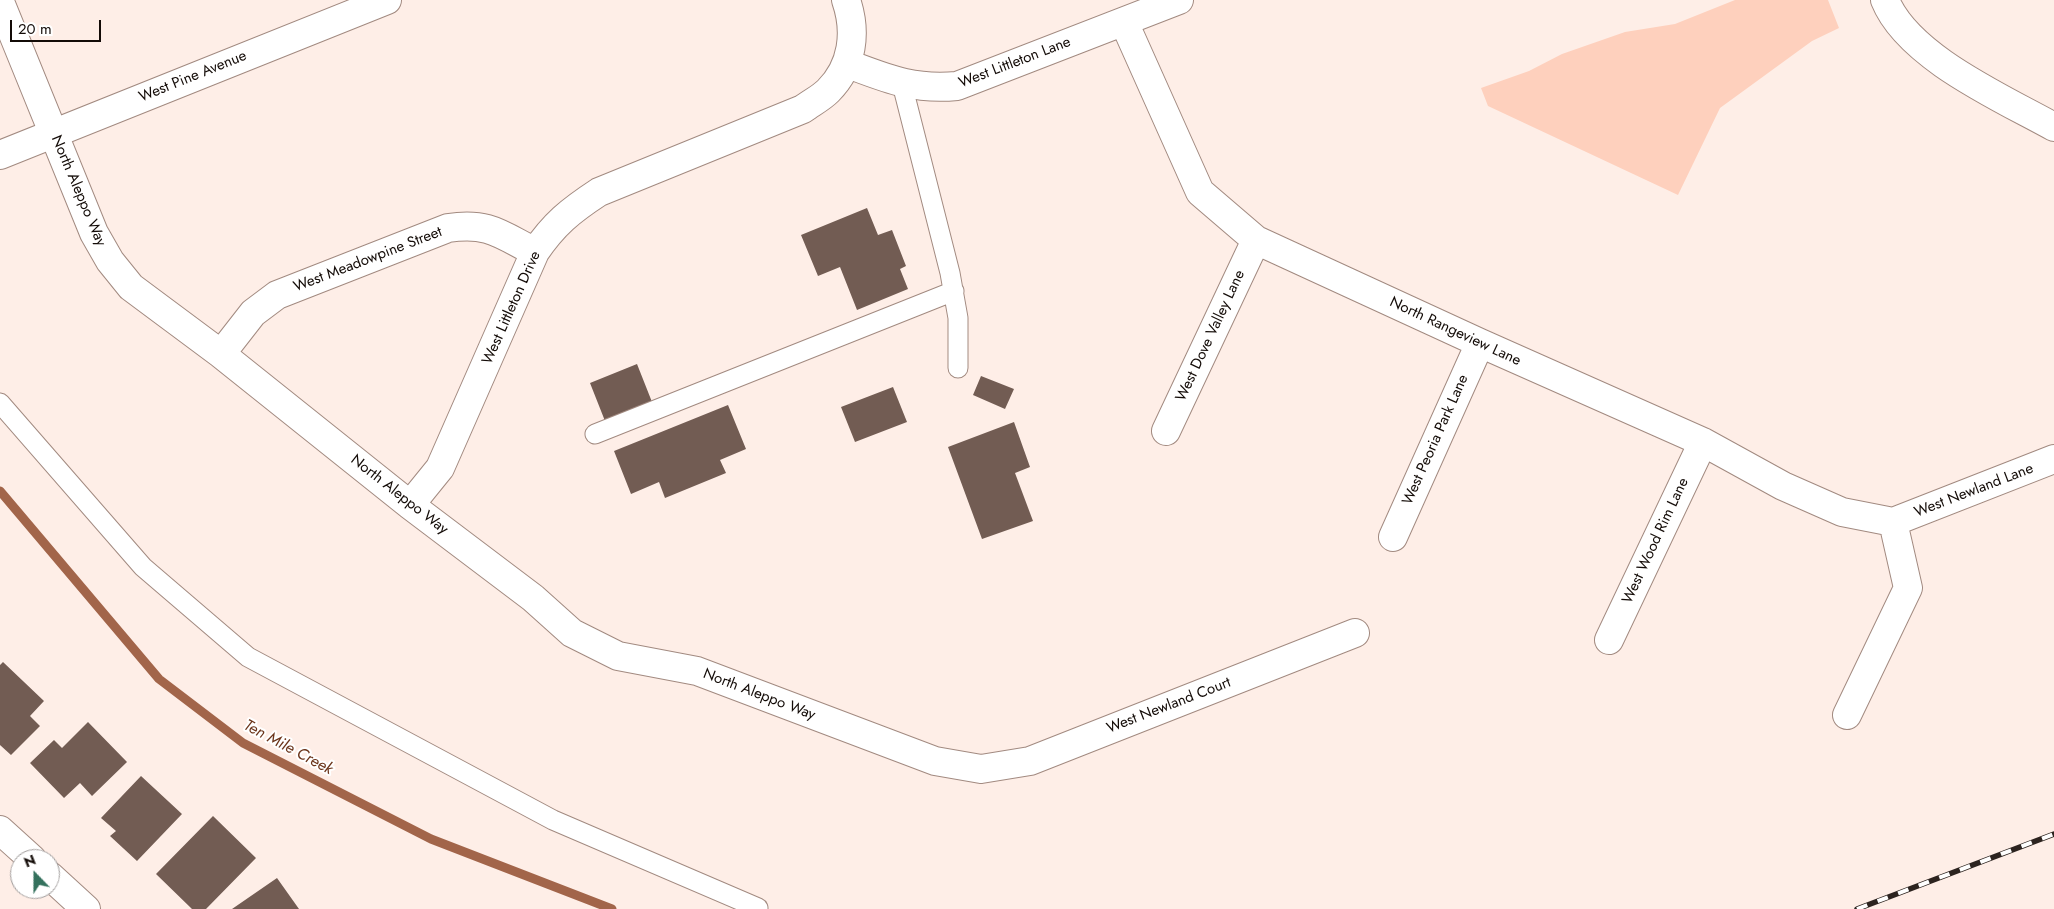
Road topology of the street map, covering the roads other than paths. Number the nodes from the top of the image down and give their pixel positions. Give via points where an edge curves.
1 (387, 0) edge
2 (846, 0) edge
3 (1179, 0) edge
4 (1885, 0) edge
5 (0, 2) edge
6 (1124, 22) junction
7 (848, 64) junction
8 (902, 84) junction
9 (2054, 127) edge
10 (54, 134) junction
11 (0, 155) edge
12 (1256, 240) junction
13 (535, 252) junction
14 (954, 291) junction
15 (1480, 344) junction
16 (221, 354) junction
17 (958, 368) dead end
18 (0, 403) edge
19 (1166, 431) dead end
20 (596, 434) dead end
21 (1703, 442) junction
22 (2054, 459) edge
23 (410, 505) junction
24 (1894, 522) junction
25 (1393, 537) dead end
26 (1355, 633) dead end
27 (1610, 640) dead end
28 (1847, 715) dead end
29 (981, 769) joint
30 (4, 840) edge
31 (17, 849) edge
32 (60, 885) edge
33 (758, 908) edge
34 (86, 909) edge

1 - 10 street, West Pine Avenue
2 - 7 street via 852,36
3 - 6 street, West Littleton Lane
4 - 9 street via 1910,37 1936,60
5 - 10 street, North Aleppo Way
6 - 8 street, West Littleton Lane via 957,86 932,88
6 - 12 street, North Rangeview Lane via 1200,192
7 - 8 street, West Littleton Lane
7 - 13 street, West Littleton Drive via 828,91 803,109 599,192 551,229
8 - 14 lane
10 - 11 street, West Pine Avenue
10 - 16 street, North Aleppo Way via 94,233 110,261 131,287
12 - 15 street, North Rangeview Lane
12 - 19 street, West Dove Valley Lane
13 - 16 street, West Meadowpine Street via 491,229 471,225 448,228 277,295 253,313
13 - 23 street, West Littleton Drive via 440,468
14 - 17 lane via 958,318
14 - 20 lane
15 - 21 street, North Rangeview Lane
15 - 25 street, West Peoria Park Lane
16 - 23 street, North Aleppo Way
18 - 33 lane via 143,567 248,657 553,820
21 - 24 street, North Rangeview Lane via 1783,486 1842,512
21 - 27 street, West Wood Rim Lane
22 - 24 street, West Newland Lane
23 - 29 street, North Aleppo Way via 533,598 572,633 618,656 697,671 935,761
24 - 28 street via 1908,588
26 - 29 street, West Newland Court via 1030,761
30 - 31 street
32 - 34 street

